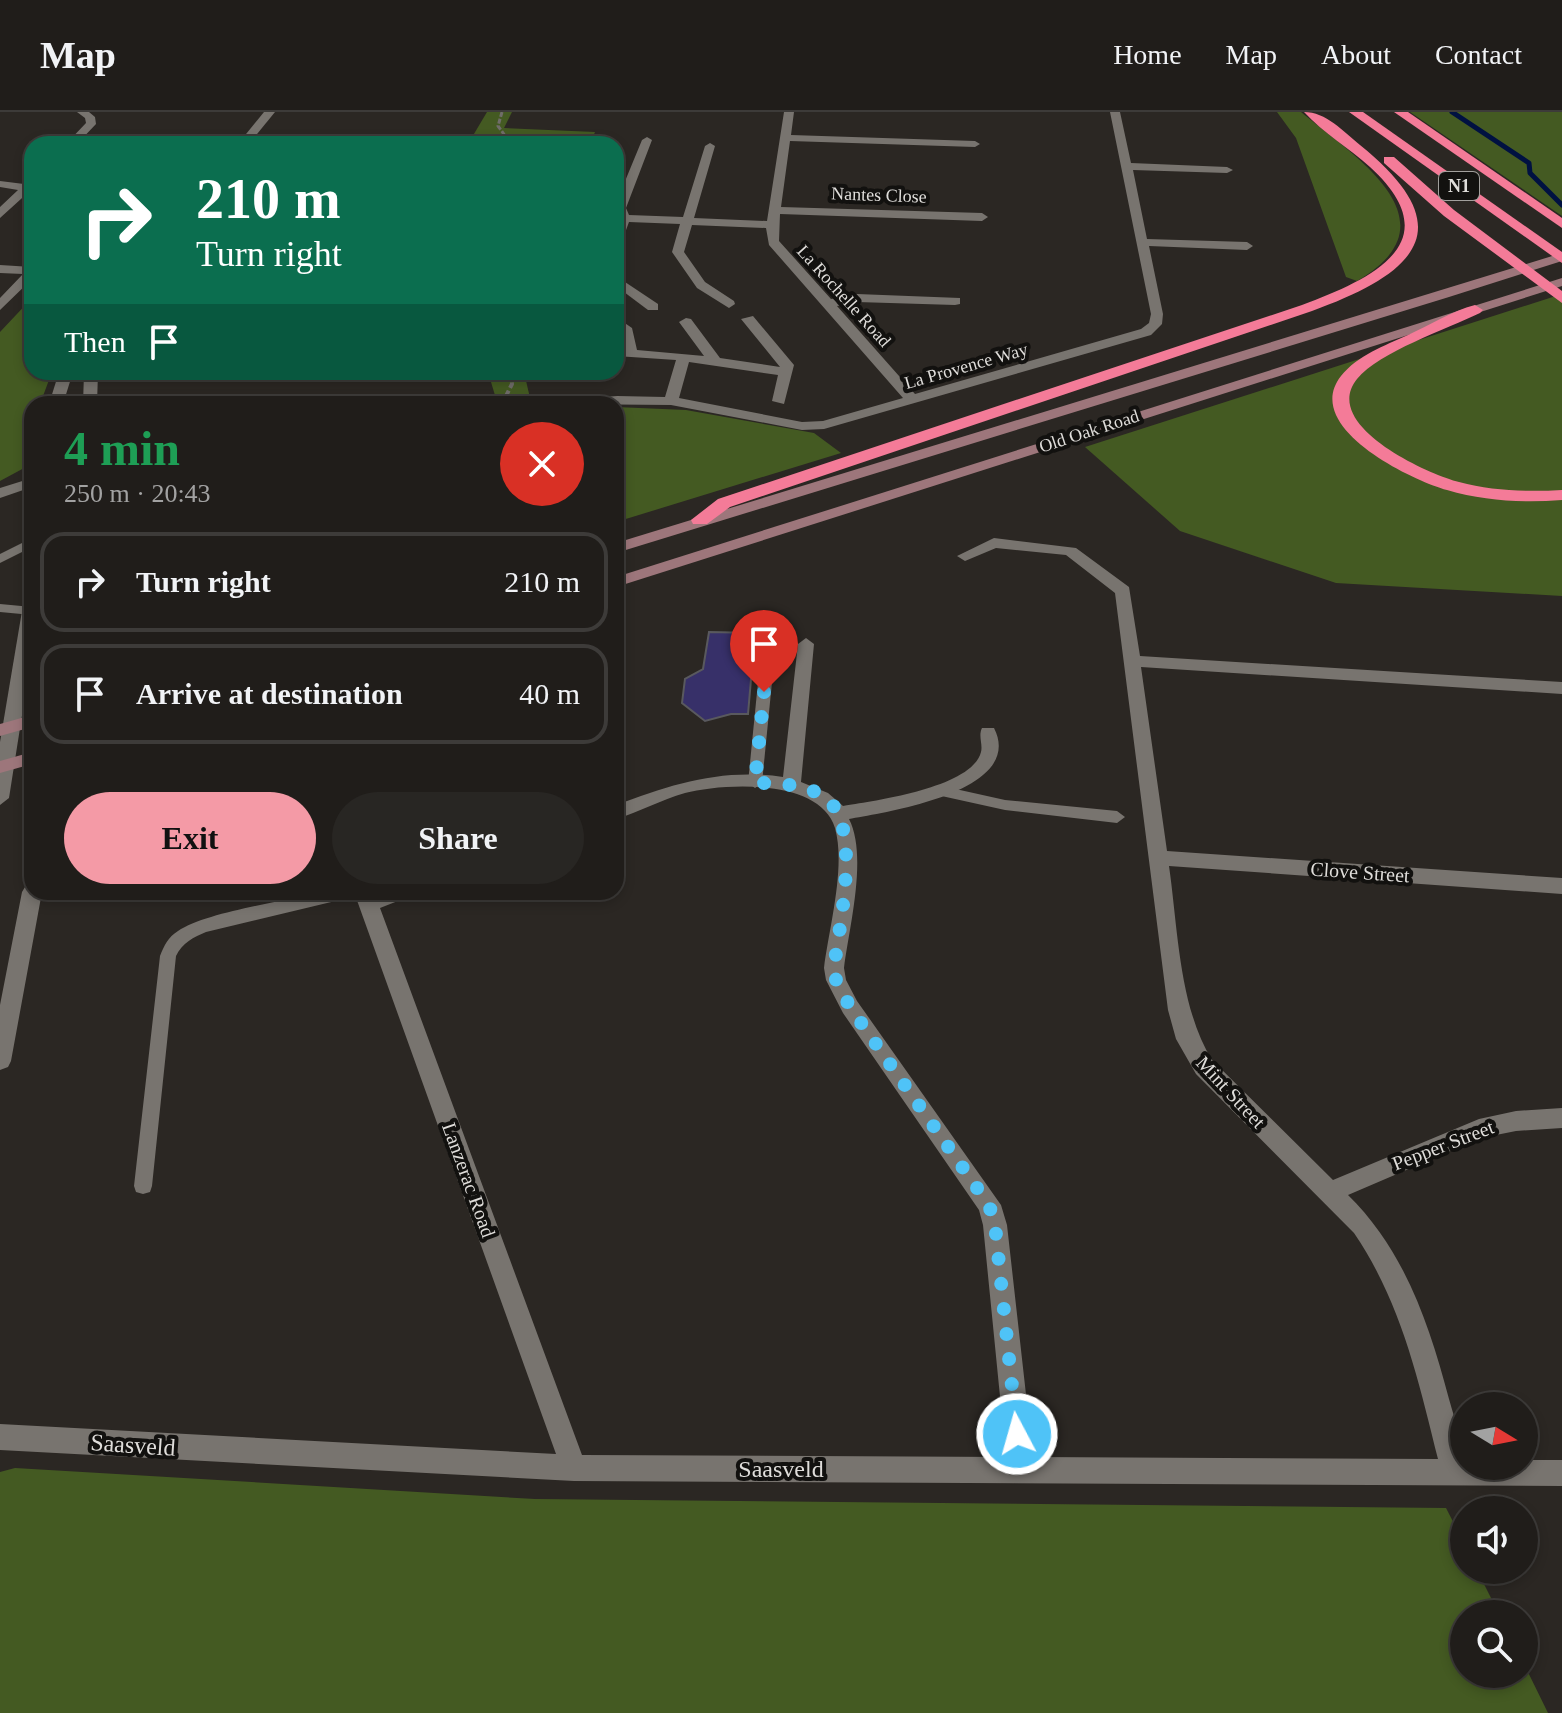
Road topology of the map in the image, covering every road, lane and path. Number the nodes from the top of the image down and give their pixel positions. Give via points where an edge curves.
1 (82, 112) edge
2 (270, 112) edge
3 (502, 112) edge
4 (789, 112) edge
5 (1115, 112) edge
6 (1310, 112) edge
7 (1325, 112) edge
8 (1355, 112) edge
9 (1400, 112) edge
10 (79, 136) edge
11 (250, 136) edge
12 (505, 136) edge
13 (785, 138) junction
14 (647, 140) dead end
15 (975, 144) dead end
16 (710, 146) dead end
17 (1126, 166) junction
18 (1227, 170) dead end
19 (0, 184) edge
20 (24, 186) edge
21 (24, 191) edge
22 (624, 198) edge
23 (774, 210) junction
24 (0, 214) edge
25 (982, 217) dead end
26 (625, 218) edge
27 (688, 221) junction
28 (1562, 224) edge
29 (772, 225) junction
30 (1142, 242) junction
31 (1247, 246) dead end
32 (1562, 258) edge
33 (2, 271) edge
34 (24, 272) edge
35 (24, 280) edge
36 (1562, 282) edge
37 (624, 286) edge
38 (1562, 298) edge
39 (955, 301) dead end
40 (729, 304) dead end
41 (827, 304) junction
42 (0, 306) edge
43 (653, 307) dead end
44 (1475, 310) junction
45 (748, 319) dead end
46 (686, 322) dead end
47 (624, 352) edge
48 (684, 357) junction
49 (715, 361) junction
50 (787, 372) junction
51 (912, 399) junction
52 (624, 400) edge
53 (671, 401) junction
54 (779, 401) dead end
55 (24, 485) edge
56 (0, 493) edge
57 (1562, 495) edge
58 (700, 520) junction
59 (624, 545) edge
60 (24, 546) edge
61 (965, 556) dead end
62 (0, 559) edge
63 (624, 579) edge
64 (24, 606) edge
65 (0, 608) edge
66 (24, 639) edge
67 (806, 644) dead end
68 (1132, 661) junction
69 (767, 662) dead end
70 (1562, 688) edge
71 (6, 728) edge
72 (988, 732) dead end
73 (24, 760) edge
74 (3, 766) edge
75 (755, 783) junction
76 (791, 786) junction
77 (942, 791) junction
78 (0, 798) edge
79 (624, 809) edge
80 (839, 814) junction
81 (1117, 817) dead end
82 (1159, 858) junction
83 (1562, 886) edge
84 (30, 900) edge
85 (314, 900) edge
86 (368, 900) edge
87 (0, 1061) edge
88 (1562, 1118) edge
89 (143, 1186) dead end
90 (1330, 1193) junction
91 (0, 1437) edge
92 (1450, 1454) edge
93 (574, 1468) junction
94 (1021, 1470) junction
95 (1450, 1472) edge
96 (1538, 1473) edge
97 (1562, 1473) edge

1 - 10 street via 91,124
2 - 11 street
3 - 12 path via 498,126
4 - 13 street
5 - 17 street, La Provence Way
6 - 58 highway via 1385,175 1409,207 1411,233 1403,254 1379,277 1317,305 724,503
7 - 38 highway
8 - 32 highway, N1
9 - 28 highway, N1
13 - 15 street
13 - 23 street
14 - 22 street
16 - 27 street
17 - 18 street
17 - 30 street, La Provence Way
19 - 20 street
21 - 24 street
23 - 25 street, Nantes Close
23 - 29 street
26 - 27 street
27 - 29 street
27 - 40 street via 678,253 701,285
29 - 41 street, La Rochelle Road via 775,245
30 - 31 street
30 - 51 street, La Provence Way via 1157,314 1146,332
32 - 58 main road, Old Oak Road
33 - 34 street
35 - 42 street
36 - 44 main road, Old Oak Road
37 - 43 street
39 - 41 street via 857,298
41 - 51 street, La Rochelle Road
44 - 57 highway via 1352,371 1343,382 1343,411 1376,450 1423,476 1492,494
44 - 63 main road, Old Oak Road
45 - 50 street via 786,362
46 - 49 street
47 - 48 street
48 - 49 street
48 - 53 street
49 - 50 street
50 - 54 street
51 - 53 street, La Provence Way via 809,426
52 - 53 street, La Provence Way
55 - 56 street
58 - 59 main road, Old Oak Road
60 - 62 lane
61 - 68 street, Mint Street via 994,543 1070,551 1123,591
64 - 65 lane
66 - 71 street
67 - 76 street
68 - 70 street
68 - 82 street, Mint Street
69 - 75 lane
71 - 74 street
72 - 77 street via 991,744 983,765
73 - 74 main road
74 - 78 street
75 - 76 street
75 - 79 street via 697,784
76 - 80 street via 818,793
77 - 80 street
77 - 81 lane via 1005,805
80 - 94 street via 846,842 836,980 989,1205
82 - 83 street, Clove Street
82 - 90 street, Mint Street via 1179,1010 1191,1047 1214,1078
84 - 87 street
85 - 89 lane via 204,926 173,944
86 - 93 street, Lanzerac Road
88 - 90 street, Pepper Street via 1479,1129
90 - 92 street, Mint Street via 1373,1239 1397,1279
91 - 93 street, Saasveld
93 - 94 street, Saasveld
94 - 95 street, Saasveld
96 - 97 street, Saasveld

